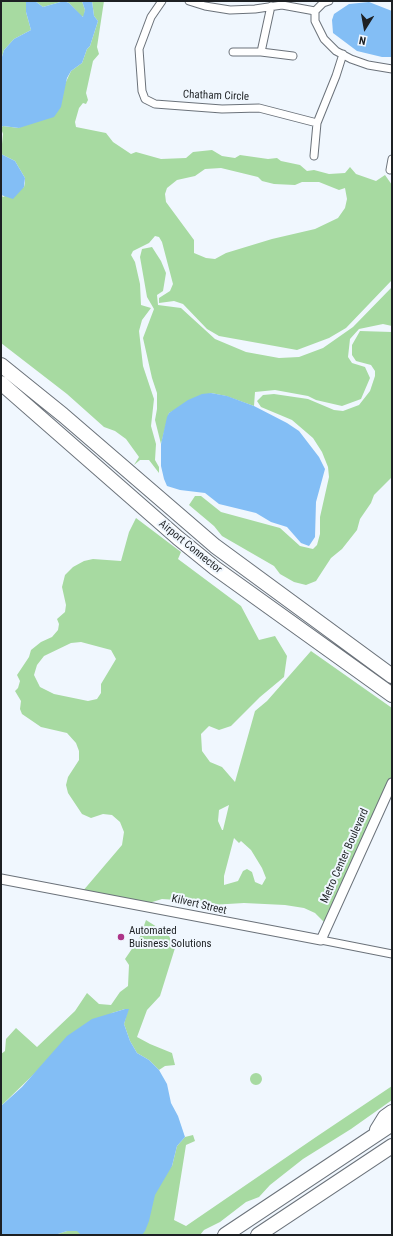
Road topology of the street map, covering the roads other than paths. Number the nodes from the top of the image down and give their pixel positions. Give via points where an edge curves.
1 (162, 1) edge
2 (189, 1) edge
3 (329, 1) edge
4 (291, 3) edge
5 (271, 6) junction
6 (315, 11) junction
7 (233, 52) dead end
8 (261, 52) junction
9 (343, 54) junction
10 (293, 56) dead end
11 (392, 69) edge
12 (317, 123) junction
13 (314, 156) dead end
14 (392, 160) edge
15 (390, 170) dead end
16 (1, 362) edge
17 (1, 365) edge
18 (1, 383) edge
19 (26, 385) junction
20 (1, 394) edge
21 (53, 429) junction
22 (392, 676) edge
23 (392, 696) edge
24 (392, 783) edge
25 (1, 879) edge
26 (321, 940) junction
27 (392, 954) edge
28 (392, 1112) edge
29 (392, 1124) edge
30 (372, 1137) junction
31 (392, 1146) edge
32 (225, 1235) edge
33 (258, 1235) edge

1 - 12 street, Chatham Circle via 151,18 139,49 140,80 145,99 155,104 222,109 259,108
2 - 5 street via 230,10
3 - 6 street
4 - 5 street
4 - 6 street
5 - 8 street
6 - 9 street via 315,21 324,39
7 - 8 street
8 - 10 street
9 - 11 street via 368,65
9 - 12 street
12 - 13 street
14 - 15 street
16 - 19 highway
17 - 19 highway, Airport Connector
18 - 21 highway, Airport Connector
19 - 22 highway, Airport Connector via 209,542
20 - 21 highway
21 - 23 highway, Airport Connector via 215,568
24 - 26 street, Metro Center Boulevard
25 - 26 street, Kilvert Street
26 - 27 street, Kilvert Street
28 - 30 highway via 385,1117
29 - 30 highway
30 - 32 highway
31 - 33 highway

